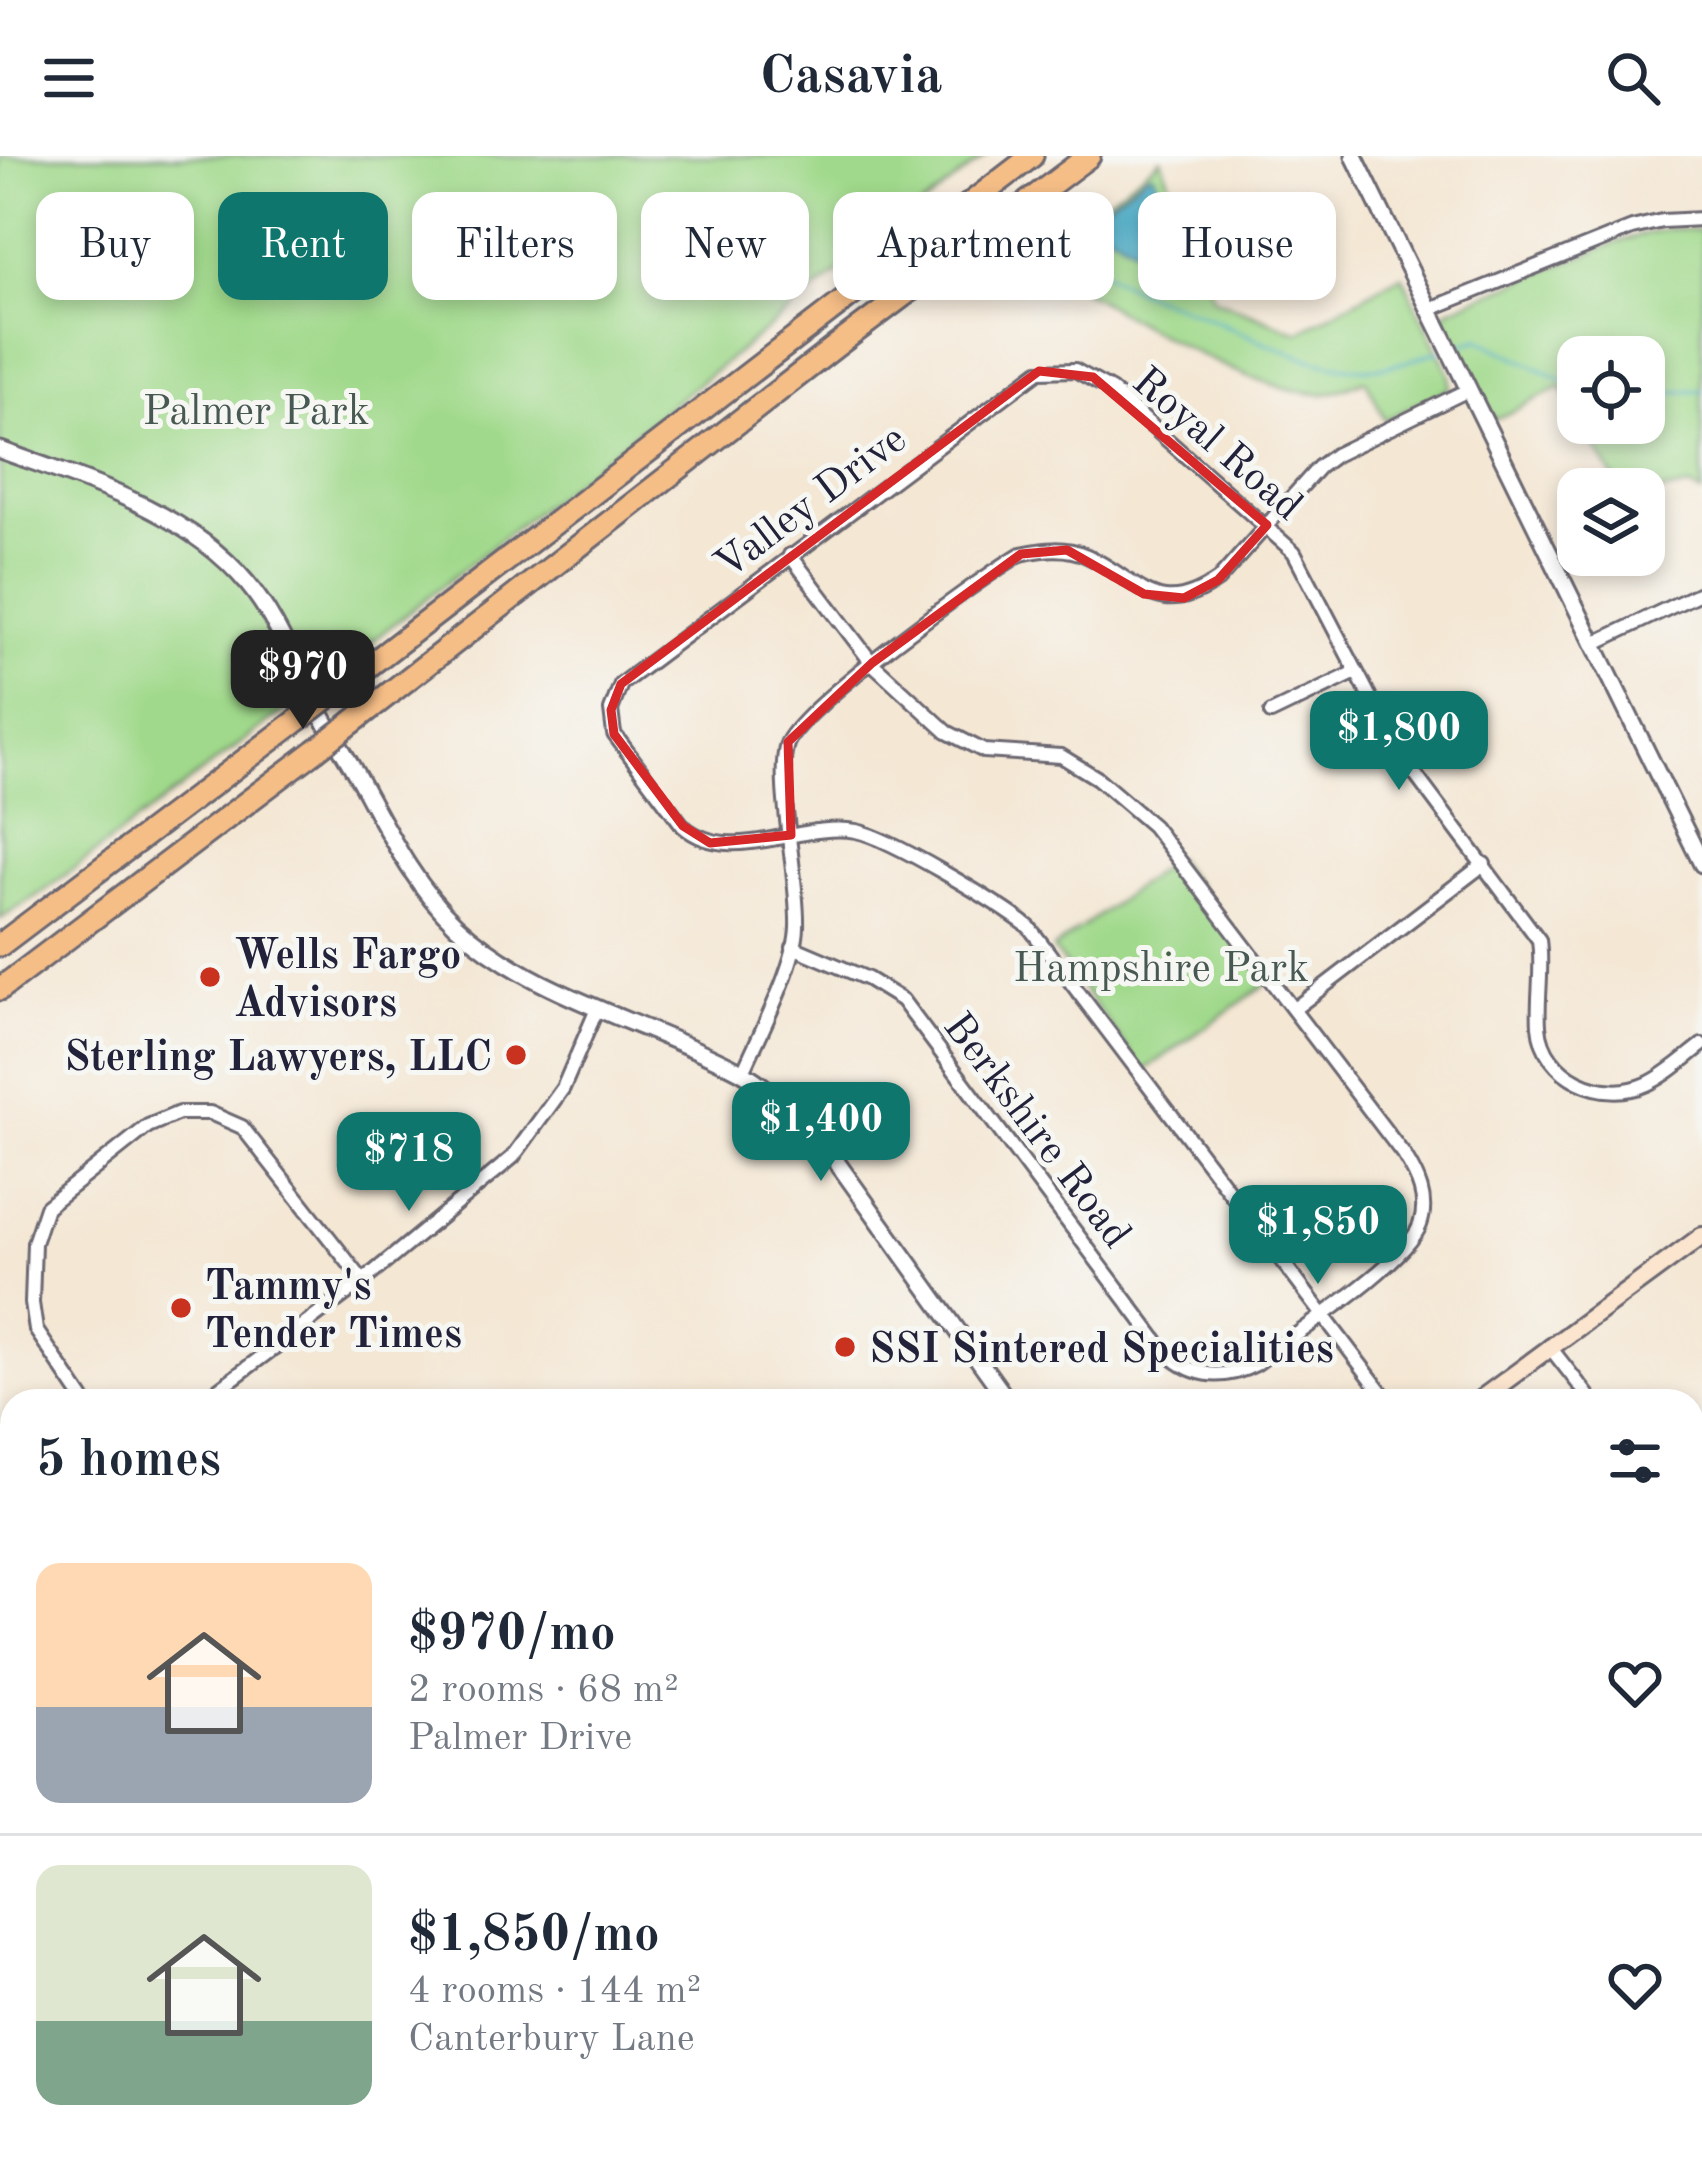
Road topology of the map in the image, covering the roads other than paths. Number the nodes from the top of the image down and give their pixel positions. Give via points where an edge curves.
1 (1032, 156) edge
2 (1089, 156) edge
3 (1354, 156) edge
4 (1702, 219) edge
5 (1428, 310) junction
6 (1066, 368) joint
7 (1468, 390) junction
8 (0, 451) edge
9 (1267, 525) junction
10 (790, 555) junction
11 (1702, 592) edge
12 (1593, 644) junction
13 (872, 664) junction
14 (1356, 672) junction
15 (1271, 713) dead end
16 (791, 836) junction
17 (1484, 864) junction
18 (1702, 864) edge
19 (1, 944) edge
20 (793, 947) junction
21 (0, 989) edge
22 (1294, 1009) junction
23 (597, 1010) junction
24 (1702, 1045) edge
25 (743, 1072) junction
26 (1702, 1236) edge
27 (363, 1281) junction
28 (1322, 1313) junction
29 (1549, 1346) junction
30 (75, 1389) edge
31 (219, 1389) edge
32 (999, 1389) edge
33 (1379, 1389) edge
34 (1493, 1389) edge
35 (1583, 1389) edge

1 - 19 highway, bridge
2 - 21 highway, bridge
3 - 5 street
4 - 5 street via 1632,228
5 - 7 street
6 - 9 street, Royal Road via 1112,390
6 - 10 street, Valley Drive via 1039,371
7 - 9 street via 1335,455
7 - 12 street
8 - 23 street via 147,509 225,560 286,646 396,846 454,924
9 - 13 street via 1218,580 1184,598 1144,594 1067,550 1021,554
9 - 14 street, Royal Road via 1304,567
10 - 13 street
10 - 16 street, Valley Drive via 621,685 611,710 614,734 695,837 727,844
11 - 12 street
12 - 18 street
13 - 16 street via 799,722 788,742
13 - 22 street via 965,743 1061,756 1097,778 1169,844
14 - 15 street
14 - 17 street, Royal Road via 1399,753
16 - 20 street
16 - 28 street via 837,830 878,838 1029,927
17 - 22 street
17 - 24 street, Royal Road via 1539,940 1539,1029 1561,1070 1580,1084 1626,1090 1648,1084
20 - 25 street
20 - 28 street, Berkshire Road via 902,1000 1162,1348 1187,1369 1238,1373
22 - 28 street via 1404,1155 1424,1210 1401,1254
23 - 25 street
23 - 27 street via 562,1088 522,1147
25 - 32 street via 823,1143
26 - 29 main road
27 - 30 street via 242,1127 179,1113 148,1126 46,1207 32,1272 33,1321
27 - 31 street
28 - 33 street
29 - 34 main road
29 - 35 street

